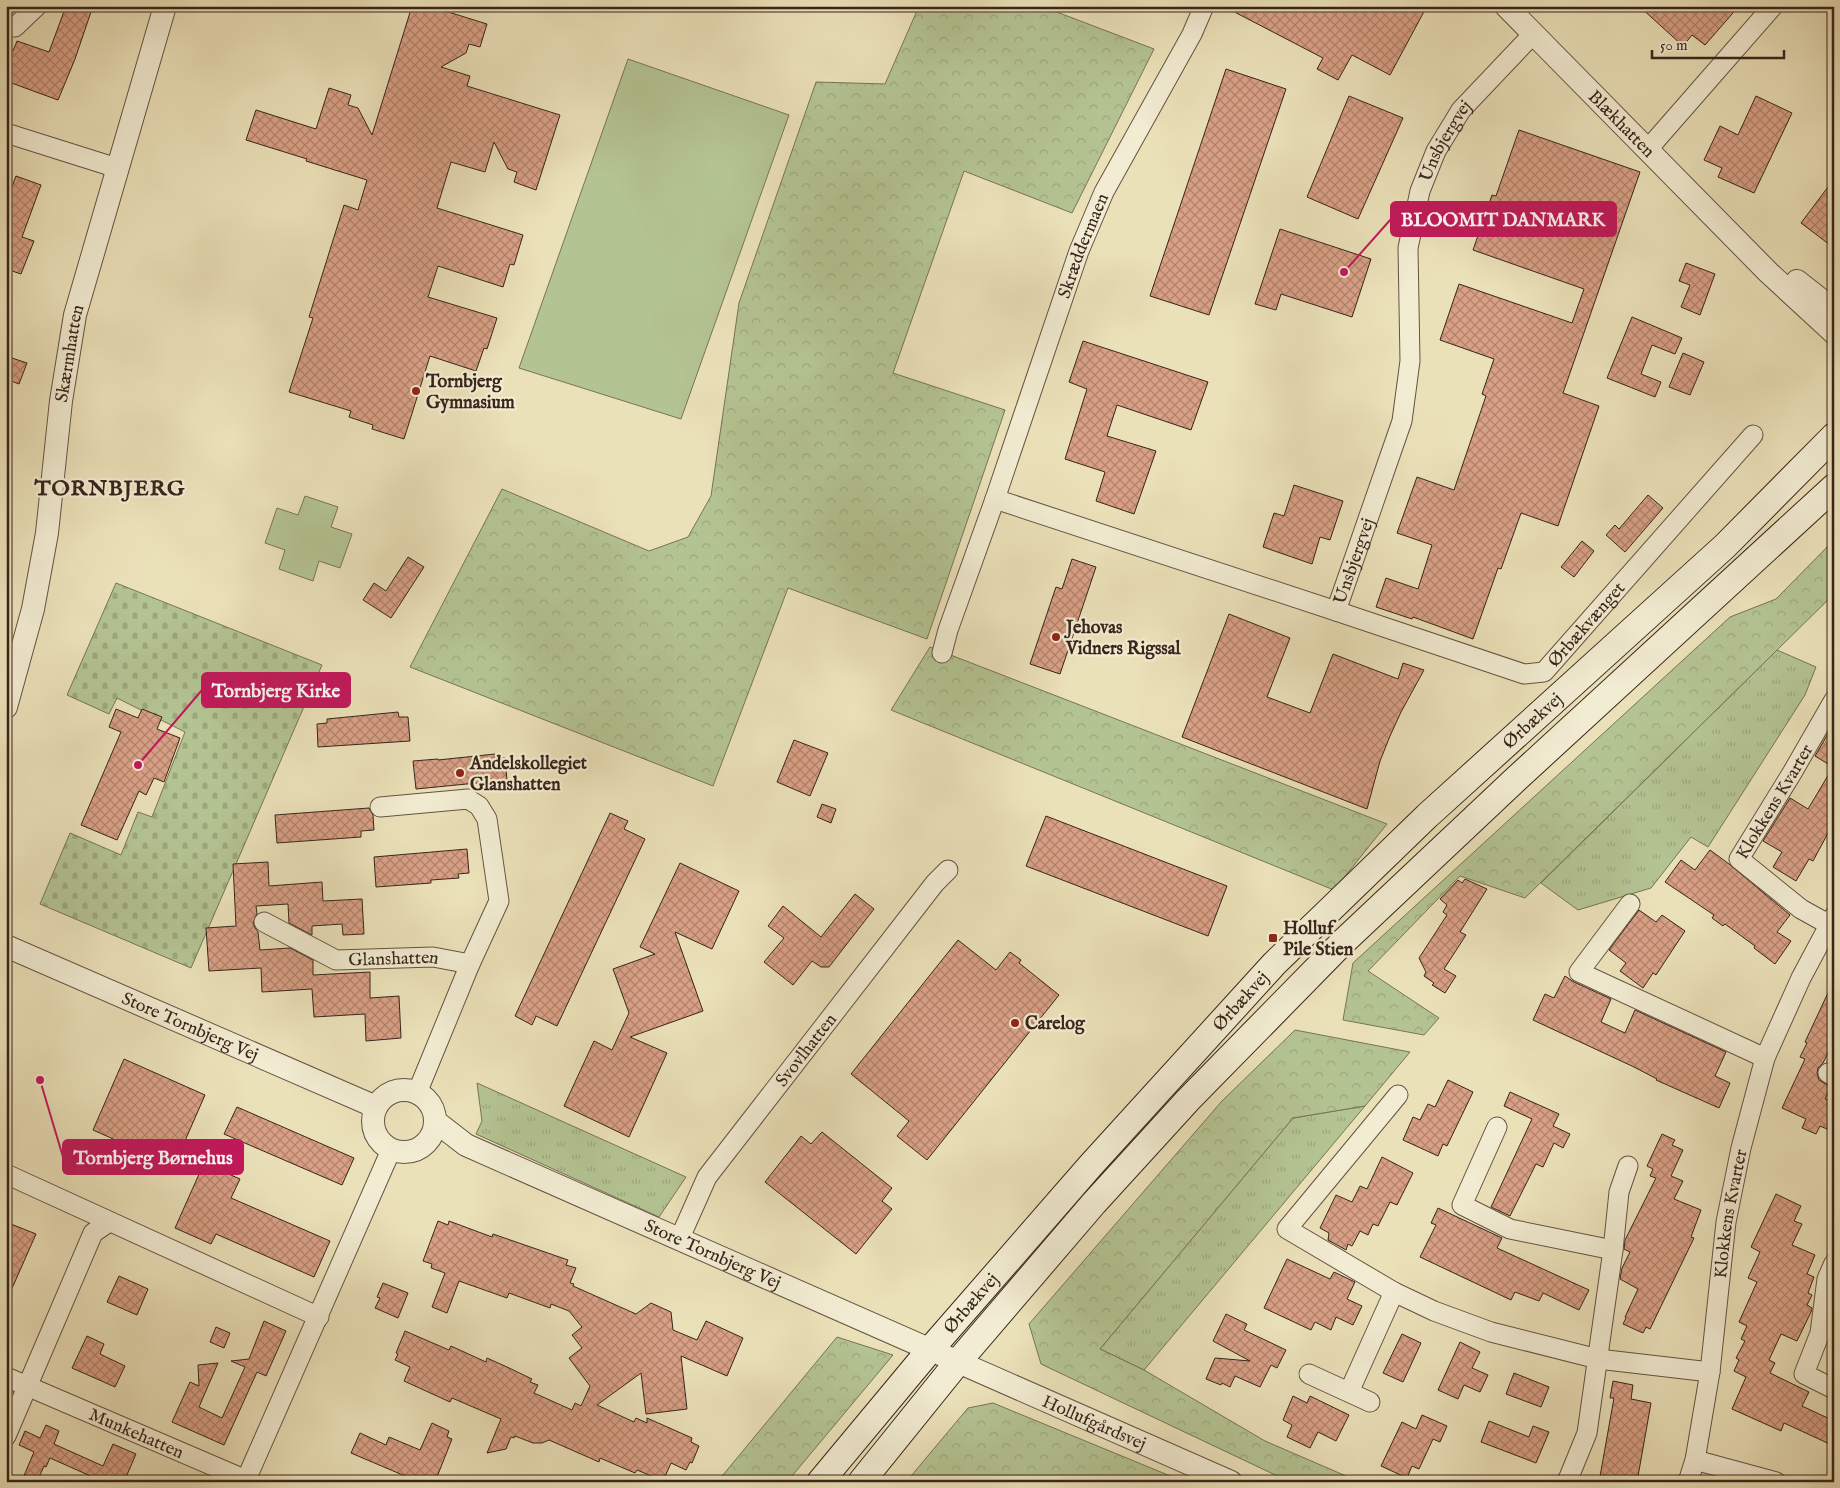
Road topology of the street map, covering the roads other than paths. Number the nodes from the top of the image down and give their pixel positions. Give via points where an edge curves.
1 (37, 6) edge
2 (165, 6) edge
3 (1204, 6) edge
4 (1506, 6) edge
5 (1773, 6) edge
6 (6, 24) edge
7 (1534, 33) junction
8 (6, 133) edge
9 (1648, 149) junction
10 (117, 168) junction
11 (1738, 241) junction
12 (1834, 310) edge
13 (1834, 333) edge
14 (1753, 435) dead end
15 (1834, 436) edge
16 (1834, 469) edge
17 (1834, 487) edge
18 (995, 499) junction
19 (1790, 528) junction
20 (1336, 611) junction
21 (942, 653) dead end
22 (1834, 700) edge
23 (7, 705) edge
24 (380, 807) dead end
25 (948, 870) dead end
26 (1630, 904) dead end
27 (1831, 920) edge
28 (264, 922) dead end
29 (6, 946) edge
30 (470, 964) junction
31 (1765, 1058) junction
32 (417, 1093) junction
33 (1398, 1095) dead end
34 (376, 1107) junction
35 (435, 1121) junction
36 (1497, 1127) dead end
37 (426, 1143) junction
38 (466, 1146) junction
39 (391, 1150) junction
40 (1628, 1166) dead end
41 (6, 1174) edge
42 (108, 1222) junction
43 (680, 1240) junction
44 (1613, 1250) junction
45 (1834, 1263) edge
46 (1394, 1292) junction
47 (319, 1316) junction
48 (929, 1351) junction
49 (1598, 1359) junction
50 (957, 1363) junction
51 (1710, 1372) junction
52 (1309, 1374) dead end
53 (6, 1377) edge
54 (29, 1387) junction
55 (1834, 1389) edge
56 (1349, 1392) junction
57 (1370, 1402) dead end
58 (6, 1436) edge
59 (1695, 1460) junction
60 (246, 1481) edge
61 (820, 1482) edge
62 (861, 1482) edge
63 (1231, 1482) edge
64 (1567, 1482) edge
65 (1688, 1482) edge
66 (1776, 1482) edge

1 - 6 street via 15,27
2 - 10 street, Skærmhatten
3 - 18 street, Skræddermaen via 1192,34 1104,192 1079,251
4 - 7 street, Blækhatten
5 - 9 street
7 - 9 street, Blækhatten
7 - 20 street, Unsbjergvej via 1462,110 1436,151 1420,191 1408,248 1410,361 1402,421
8 - 10 street
9 - 11 street, Blækhatten
10 - 23 street, Skærmhatten via 75,315 61,401 47,533 33,609
11 - 12 street, Blækhatten via 1779,267
11 - 13 street, Blækhatten
14 - 20 street, Ørbækvænget via 1544,672 1524,674
15 - 48 main road, Ørbækvej via 1725,546 1427,816 1274,964 1091,1165
16 - 19 main road via 1807,496
17 - 19 main road, Ørbækvej
18 - 20 street, Unsbjergvej
18 - 21 street
19 - 50 main road, Ørbækvej via 1343,942 1188,1100
22 - 27 street, Klokkens Kvarter via 1739,859 1801,909
24 - 30 street via 468,799 479,806 487,818 499,901
25 - 43 street, Svovlhatten via 707,1177
26 - 31 street via 1579,972
27 - 31 street, Klokkens Kvarter
28 - 30 street, Glanshatten via 336,960 433,957
29 - 34 street, Store Tornbjerg Vej
30 - 32 street
31 - 51 street, Klokkens Kvarter via 1741,1148 1726,1222
32 - 34 street via 398,1090 382,1099
32 - 35 street via 430,1104
33 - 46 street via 1287,1229
34 - 39 street via 373,1121 376,1136
35 - 37 street
35 - 38 street, Store Tornbjerg Vej
36 - 44 street via 1462,1206 1510,1229
37 - 38 street, Store Tornbjerg Vej
37 - 39 street via 409,1152
38 - 43 street, Store Tornbjerg Vej
39 - 47 street, Munkehatten
40 - 44 street via 1619,1192
41 - 42 street
42 - 47 street
42 - 54 street via 94,1233
43 - 48 street, Store Tornbjerg Vej
44 - 49 street
45 - 55 street via 1827,1279 1820,1333 1804,1374
46 - 49 street via 1491,1332
46 - 56 street
47 - 60 street, Munkehatten
48 - 50 street, Store Tornbjerg Vej
48 - 61 main road, Ørbækvej
49 - 51 street
49 - 64 street via 1588,1432
50 - 62 main road, Ørbækvej
50 - 63 street, Hollufgårdsvej
51 - 59 street, Klokkens Kvarter
52 - 56 street
53 - 54 street, Munkehatten
54 - 58 street
54 - 60 street, Munkehatten
56 - 57 street
59 - 65 street, Klokkens Kvarter
59 - 66 street

